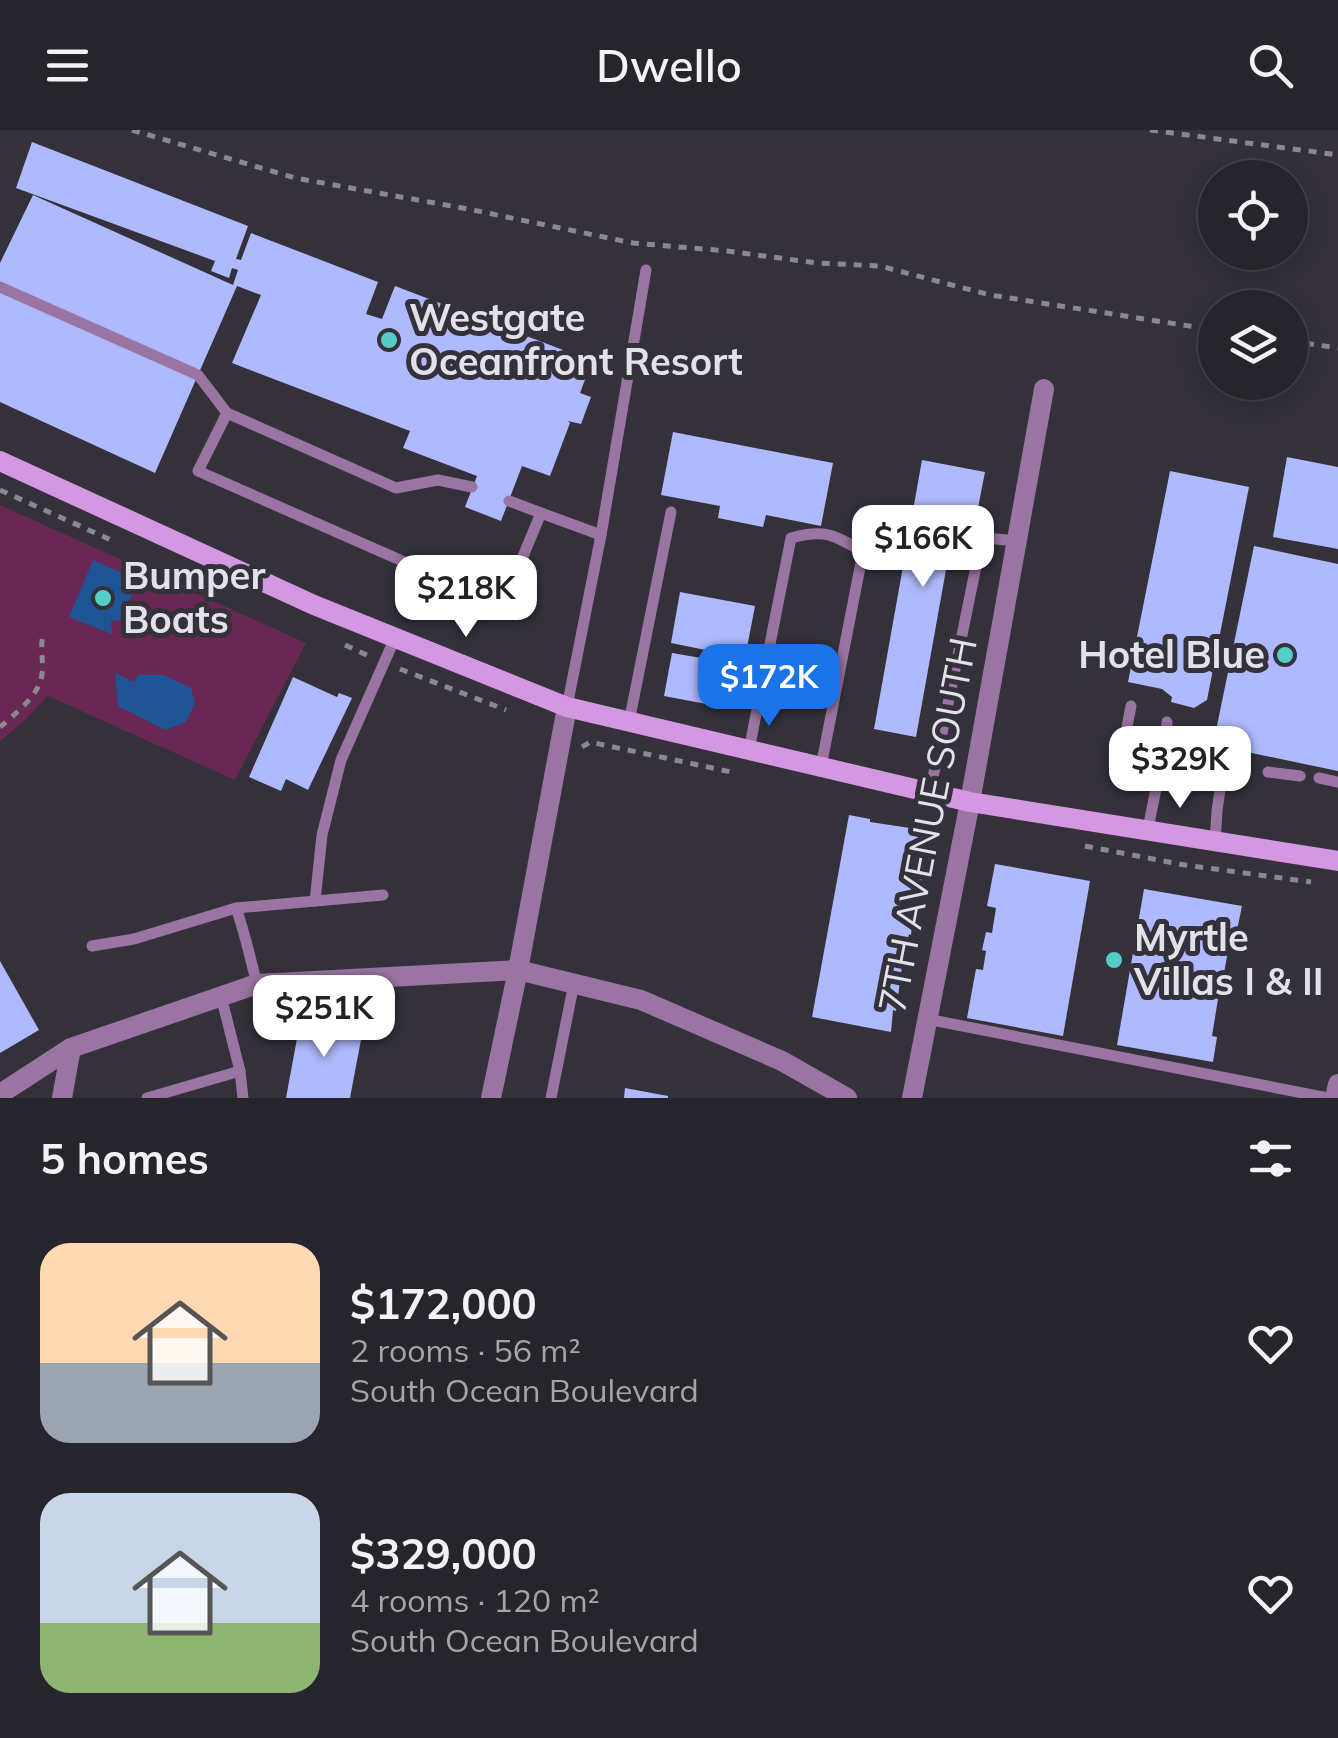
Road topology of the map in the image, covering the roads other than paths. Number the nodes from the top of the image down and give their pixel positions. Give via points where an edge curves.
1 (646, 270) dead end
2 (0, 287) edge
3 (1044, 388) dead end
4 (227, 413) junction
5 (0, 461) edge
6 (472, 488) dead end
7 (509, 501) dead end
8 (672, 512) dead end
9 (540, 514) junction
10 (601, 535) junction
11 (1017, 541) junction
12 (395, 638) junction
13 (1131, 706) dead end
14 (567, 707) junction
15 (629, 722) junction
16 (1168, 722) dead end
17 (1226, 748) dead end
18 (749, 750) junction
19 (821, 767) junction
20 (1268, 772) dead end
21 (1300, 776) dead end
22 (1320, 778) dead end
23 (1157, 779) junction
24 (1338, 782) edge
25 (930, 792) junction
26 (970, 802) junction
27 (1148, 830) junction
28 (1215, 843) junction
29 (1338, 861) edge
30 (383, 895) dead end
31 (316, 902) junction
32 (236, 908) junction
33 (92, 946) dead end
34 (518, 970) junction
35 (257, 984) junction
36 (574, 984) junction
37 (222, 996) junction
38 (927, 1019) junction
39 (71, 1048) junction
40 (240, 1071) junction
41 (1338, 1084) edge
42 (0, 1094) edge
43 (62, 1098) edge
44 (147, 1098) edge
45 (242, 1098) edge
46 (490, 1098) edge
47 (551, 1098) edge
48 (847, 1098) edge
49 (912, 1098) edge
50 (1332, 1098) edge

1 - 10 lane
2 - 4 lane via 198,374
3 - 11 street, 7TH AVENUE SOUTH
4 - 6 lane via 396,488 438,480
4 - 9 lane via 198,470 484,596 509,590
5 - 12 main road
7 - 9 lane
8 - 15 lane
9 - 10 lane
10 - 14 lane
11 - 25 lane via 980,542
11 - 26 street, 7TH AVENUE SOUTH
12 - 14 main road
12 - 31 lane via 341,760 322,834
13 - 23 lane via 1124,748 1140,771
14 - 15 main road
14 - 34 street
15 - 18 main road
16 - 23 lane
17 - 28 lane
18 - 19 main road
18 - 19 lane via 790,538 814,532 838,537 862,552
19 - 25 main road
20 - 21 lane
22 - 24 lane
23 - 27 lane
25 - 26 main road
26 - 27 main road
26 - 38 street, 7TH AVENUE SOUTH
27 - 28 main road
28 - 29 main road
30 - 31 lane
31 - 32 lane
32 - 33 lane
32 - 35 lane
34 - 35 street
34 - 36 street
34 - 46 street
35 - 37 street
36 - 47 lane
36 - 48 street via 642,1000 782,1061
37 - 39 street
37 - 40 lane
38 - 49 street, 7TH AVENUE SOUTH
38 - 50 lane
39 - 42 street
39 - 43 street
40 - 44 lane
40 - 45 lane
41 - 50 street

